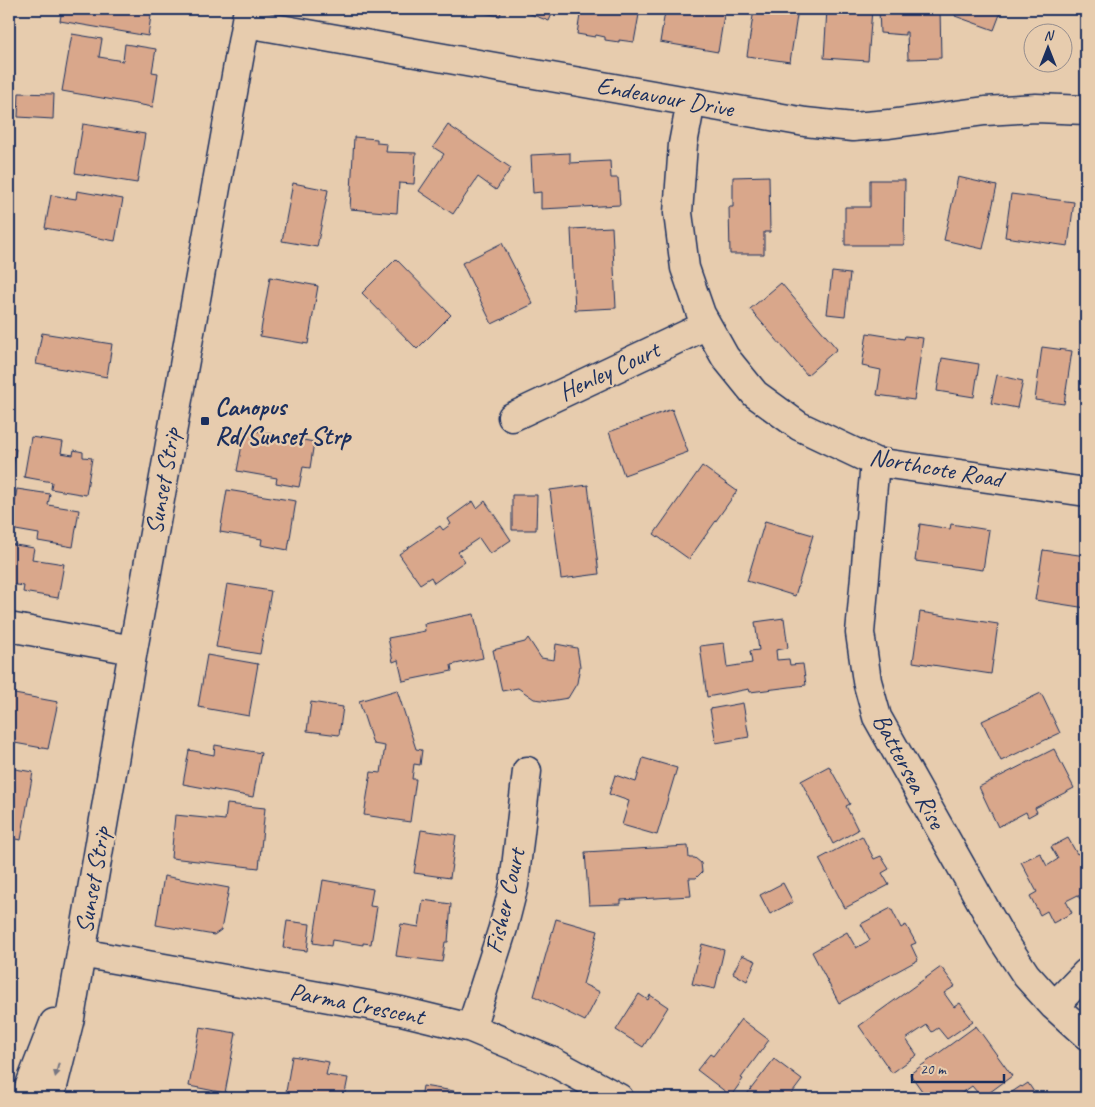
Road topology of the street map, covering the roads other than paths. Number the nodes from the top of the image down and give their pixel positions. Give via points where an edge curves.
1 (247, 16) edge
2 (691, 102) junction
3 (1086, 110) edge
4 (707, 325) junction
5 (512, 417) dead end
6 (875, 462) junction
7 (1086, 492) edge
8 (9, 628) edge
9 (133, 650) junction
10 (526, 771) dead end
11 (81, 954) junction
12 (1086, 973) edge
13 (1054, 1006) junction
14 (471, 1028) junction
15 (1086, 1035) edge
16 (25, 1098) edge
17 (50, 1098) edge
18 (619, 1098) edge

1 - 2 street, Endeavour Drive
1 - 9 street, Sunset Strip
2 - 3 street, Endeavour Drive via 853,127 985,111
2 - 4 street, Northcote Road via 683,144 678,212 685,268
4 - 5 street, Henley Court
4 - 6 street, Northcote Road via 725,357 755,394 799,426
6 - 7 street, Northcote Road
6 - 13 street, Battersea Rise via 860,633 867,681 877,717 1001,937 1026,975
8 - 9 street
9 - 11 street, Sunset Strip
10 - 14 street, Fisher Court via 514,886
11 - 14 street, Parma Crescent via 401,1011
11 - 16 street, Sunset Strip
11 -> 17 street, Sunset Strip via 70,1018
12 - 13 street
13 - 15 street, Battersea Rise
14 - 18 street, Parma Crescent via 551,1061

